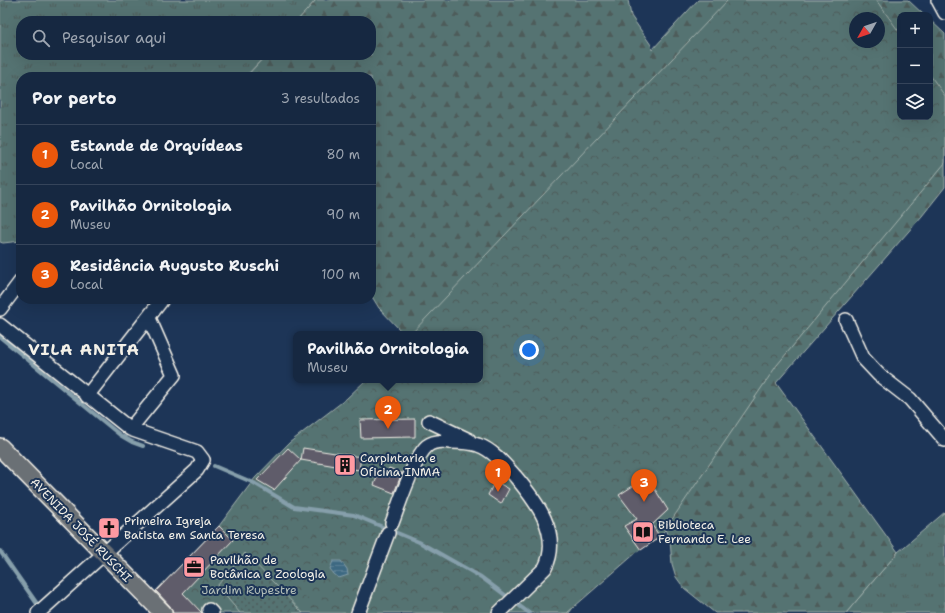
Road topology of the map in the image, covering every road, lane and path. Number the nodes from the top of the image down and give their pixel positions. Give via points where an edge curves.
1 (938, 0) edge
2 (945, 13) edge
3 (16, 288) edge
4 (159, 304) edge
5 (0, 309) edge
6 (149, 318) junction
7 (846, 320) dead end
8 (0, 325) edge
9 (87, 396) junction
10 (429, 421) dead end
11 (130, 429) junction
12 (945, 440) edge
13 (478, 444) junction
14 (0, 448) edge
15 (104, 554) junction
16 (42, 610) edge
17 (163, 613) edge
18 (358, 613) edge
19 (499, 613) edge

1 - 2 street
3 - 5 street
4 - 6 street
6 - 9 street
6 - 11 street via 174,375
7 - 12 street via 863,358 879,375 910,399
8 - 9 street
9 - 11 street
10 - 13 street
11 - 15 street via 197,452 203,460 201,466
13 - 18 street via 445,441 423,451 407,482
13 - 19 street via 498,459 539,508 550,538 549,560 545,568
14 - 15 main road, AVENIDA JOSÉ RUSCHI
15 - 16 street
15 - 17 main road, AVENIDA JOSÉ RUSCHI

